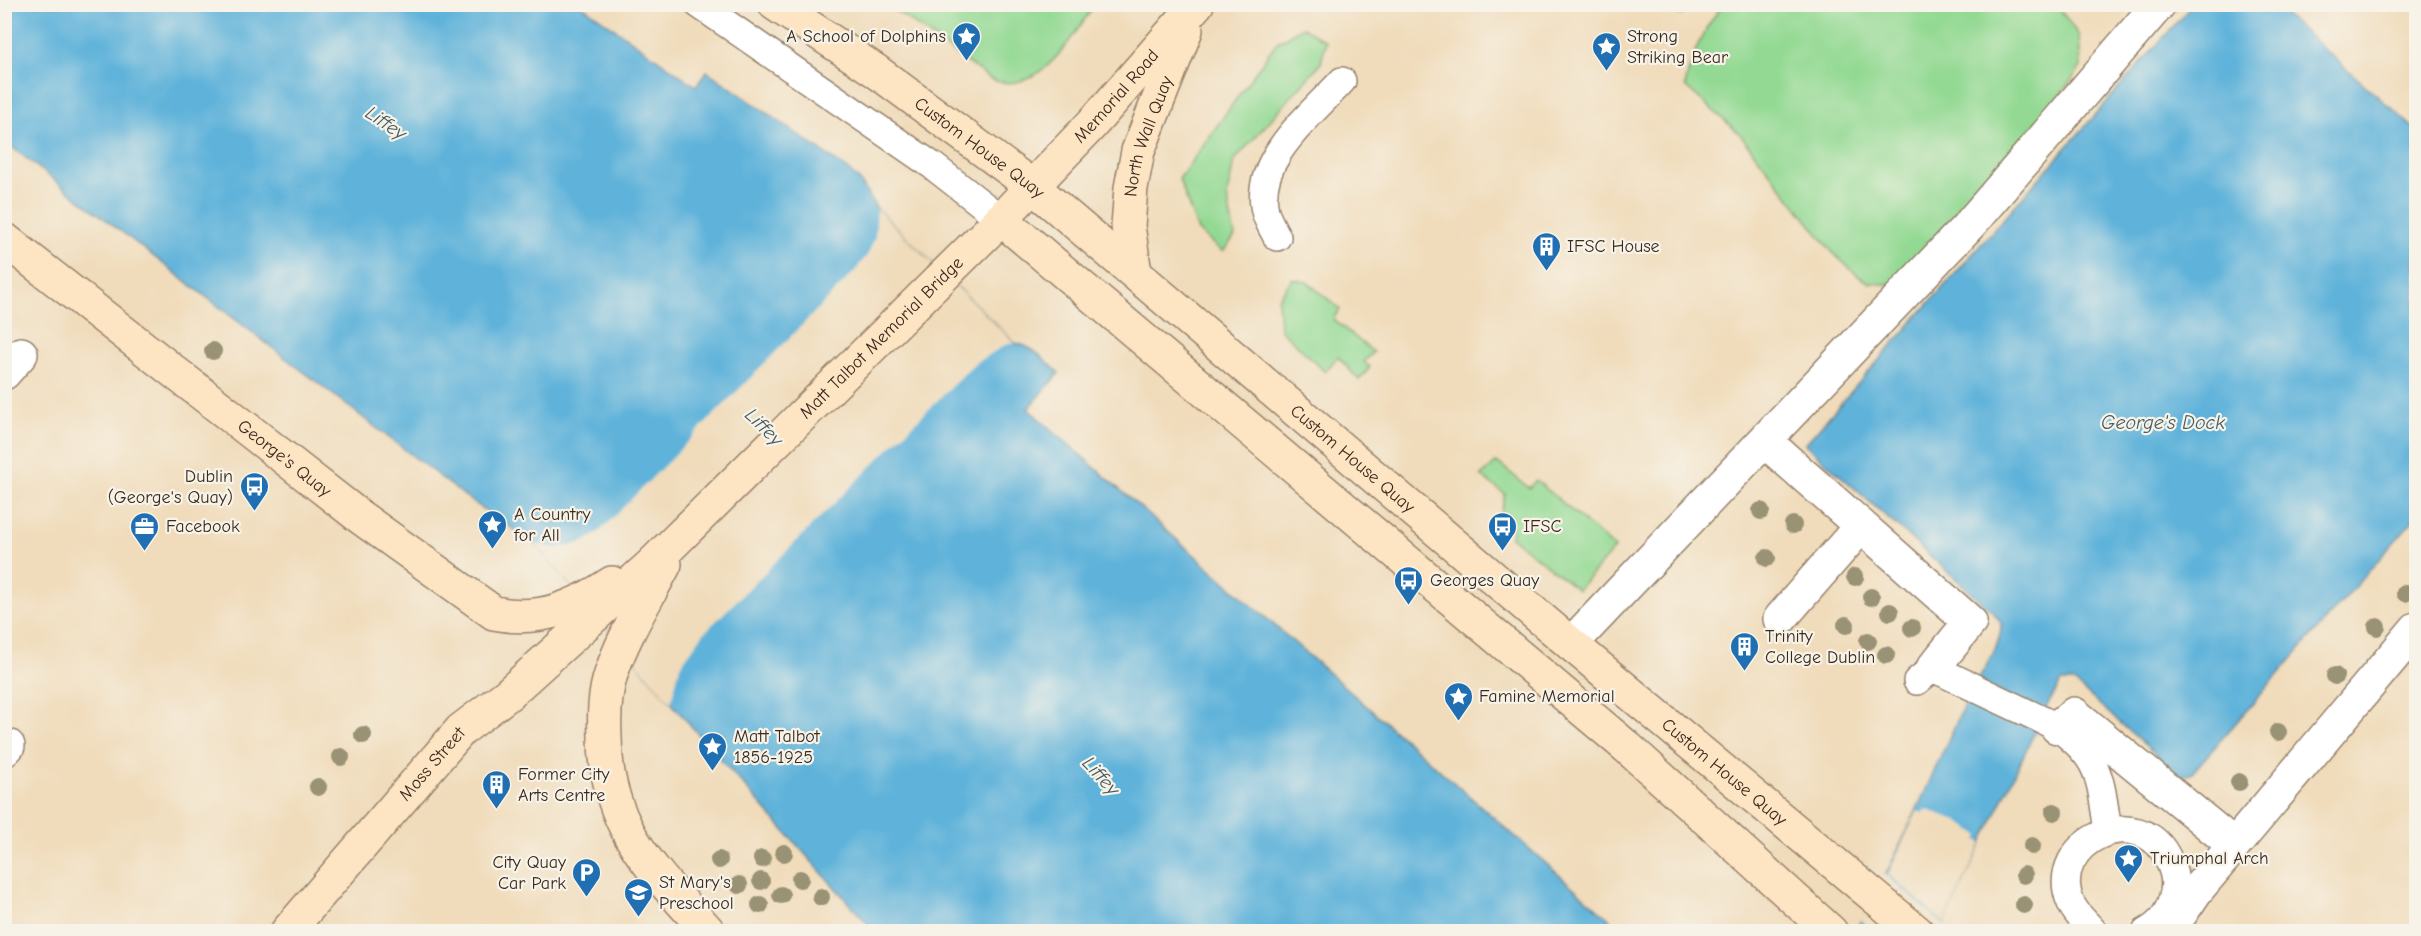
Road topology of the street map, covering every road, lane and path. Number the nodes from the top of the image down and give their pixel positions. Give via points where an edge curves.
1 (698, 4) edge
2 (775, 4) edge
3 (2159, 4) edge
4 (1196, 5) edge
5 (1342, 81) dead end
6 (1032, 186) junction
7 (1001, 219) junction
8 (1277, 237) dead end
9 (4, 238) edge
10 (1135, 273) junction
11 (1765, 441) junction
12 (1862, 526) junction
13 (678, 538) junction
14 (591, 609) junction
15 (1780, 619) dead end
16 (2416, 629) edge
17 (1570, 644) junction
18 (1937, 677) joint
19 (2057, 728) junction
20 (2108, 831) junction
21 (2235, 845) junction
22 (2094, 931) edge
23 (2153, 931) edge
24 (287, 932) edge
25 (709, 932) edge
26 (1831, 932) edge
27 (1917, 932) edge

1 - 7 lane via 933,166
2 - 6 main road, Custom House Quay via 868,66
3 - 11 street via 1971,223
4 - 6 main road, Memorial Road
4 - 10 main road, North Wall Quay via 1138,151 1128,226
5 - 8 lane via 1280,150 1264,182 1265,212
6 - 7 main road, Matt Talbot Memorial Bridge
6 - 10 main road, Custom House Quay
7 - 13 main road, Matt Talbot Memorial Bridge
7 - 26 main road via 1628,748
9 - 14 main road, George's Quay via 360,517 494,614 516,617
10 - 17 main road, Custom House Quay
11 - 12 street
11 - 17 street
12 - 15 street
12 - 18 street via 1970,622
13 - 14 main road, Matt Talbot Memorial Bridge
13 - 25 main road, Matt Talbot Memorial Bridge via 623,647 606,693 605,767 615,808 632,841
14 - 24 main road, Moss Street via 507,695 461,730
16 - 21 street
17 - 27 main road, Custom House Quay
18 - 19 lane
19 - 20 lane via 2085,749 2095,768
19 - 21 street via 2074,714
20 - 22 lane via 2091,838 2078,850 2067,884 2070,902 2079,918
20 - 23 lane via 2142,833 2167,855 2174,871 2175,888 2172,904
21 - 23 street via 2196,891

